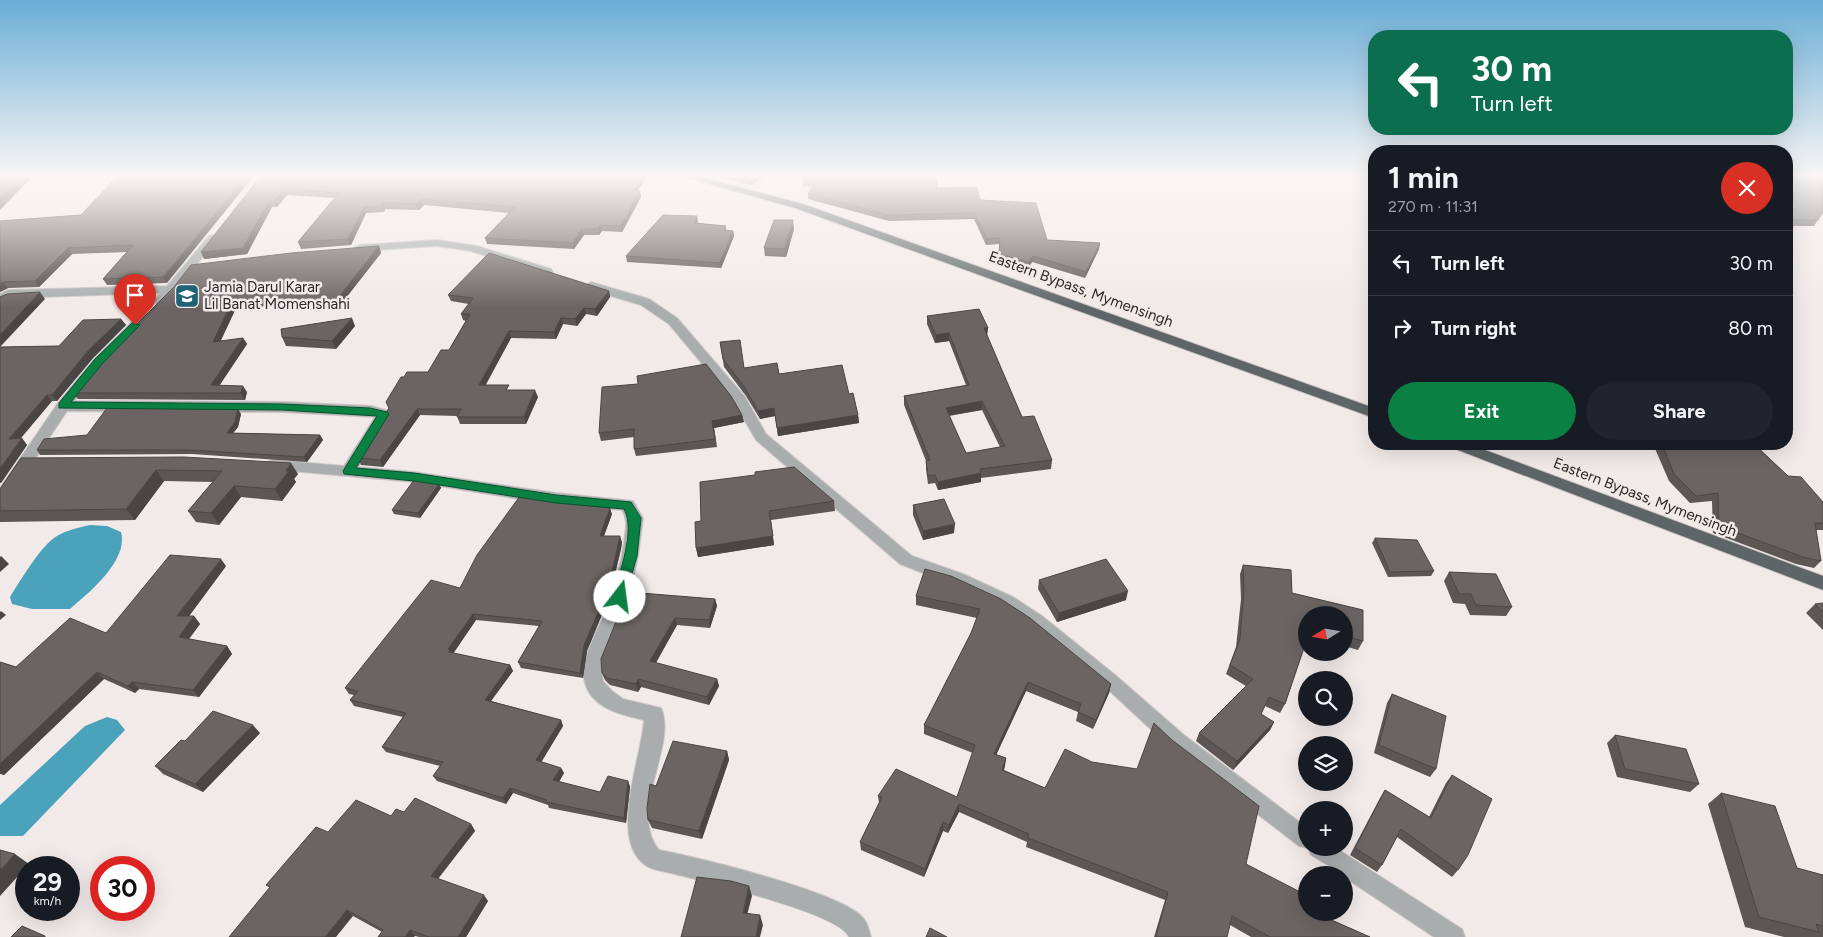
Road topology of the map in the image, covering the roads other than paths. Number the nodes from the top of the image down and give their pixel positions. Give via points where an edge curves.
1 (840, 221) edge
2 (220, 229) edge
3 (347, 249) edge
4 (209, 264) edge
5 (190, 266) junction
6 (559, 276) edge
7 (577, 282) edge
8 (172, 289) junction
9 (0, 300) edge
10 (63, 406) junction
11 (1368, 411) edge
12 (1471, 450) edge
13 (26, 462) junction
14 (44, 462) edge
15 (261, 465) edge
16 (348, 471) junction
17 (0, 500) edge
18 (1823, 583) edge
19 (1298, 833) edge
20 (1330, 856) edge
21 (860, 937) edge
22 (1454, 937) edge

1 - 11 highway, Eastern Bypass, Mymensingh
2 - 5 street
3 - 6 street via 437,243 473,248
4 - 5 street
5 - 8 street
7 - 19 street via 645,302 673,321 740,400 761,437 906,560 1007,602 1036,621 1177,741
8 - 9 street via 8,294
8 - 10 street via 99,362
10 - 13 street
10 - 16 street via 282,407 384,414
12 - 18 highway, Eastern Bypass, Mymensingh
13 - 14 street
13 - 17 street
15 - 16 street
16 - 21 street via 414,477 556,499 627,505 635,518 630,556 620,597 593,666 594,683 604,697 619,706 654,714 653,737 637,818 641,844 652,859 687,865 821,905 856,925
20 - 22 street

